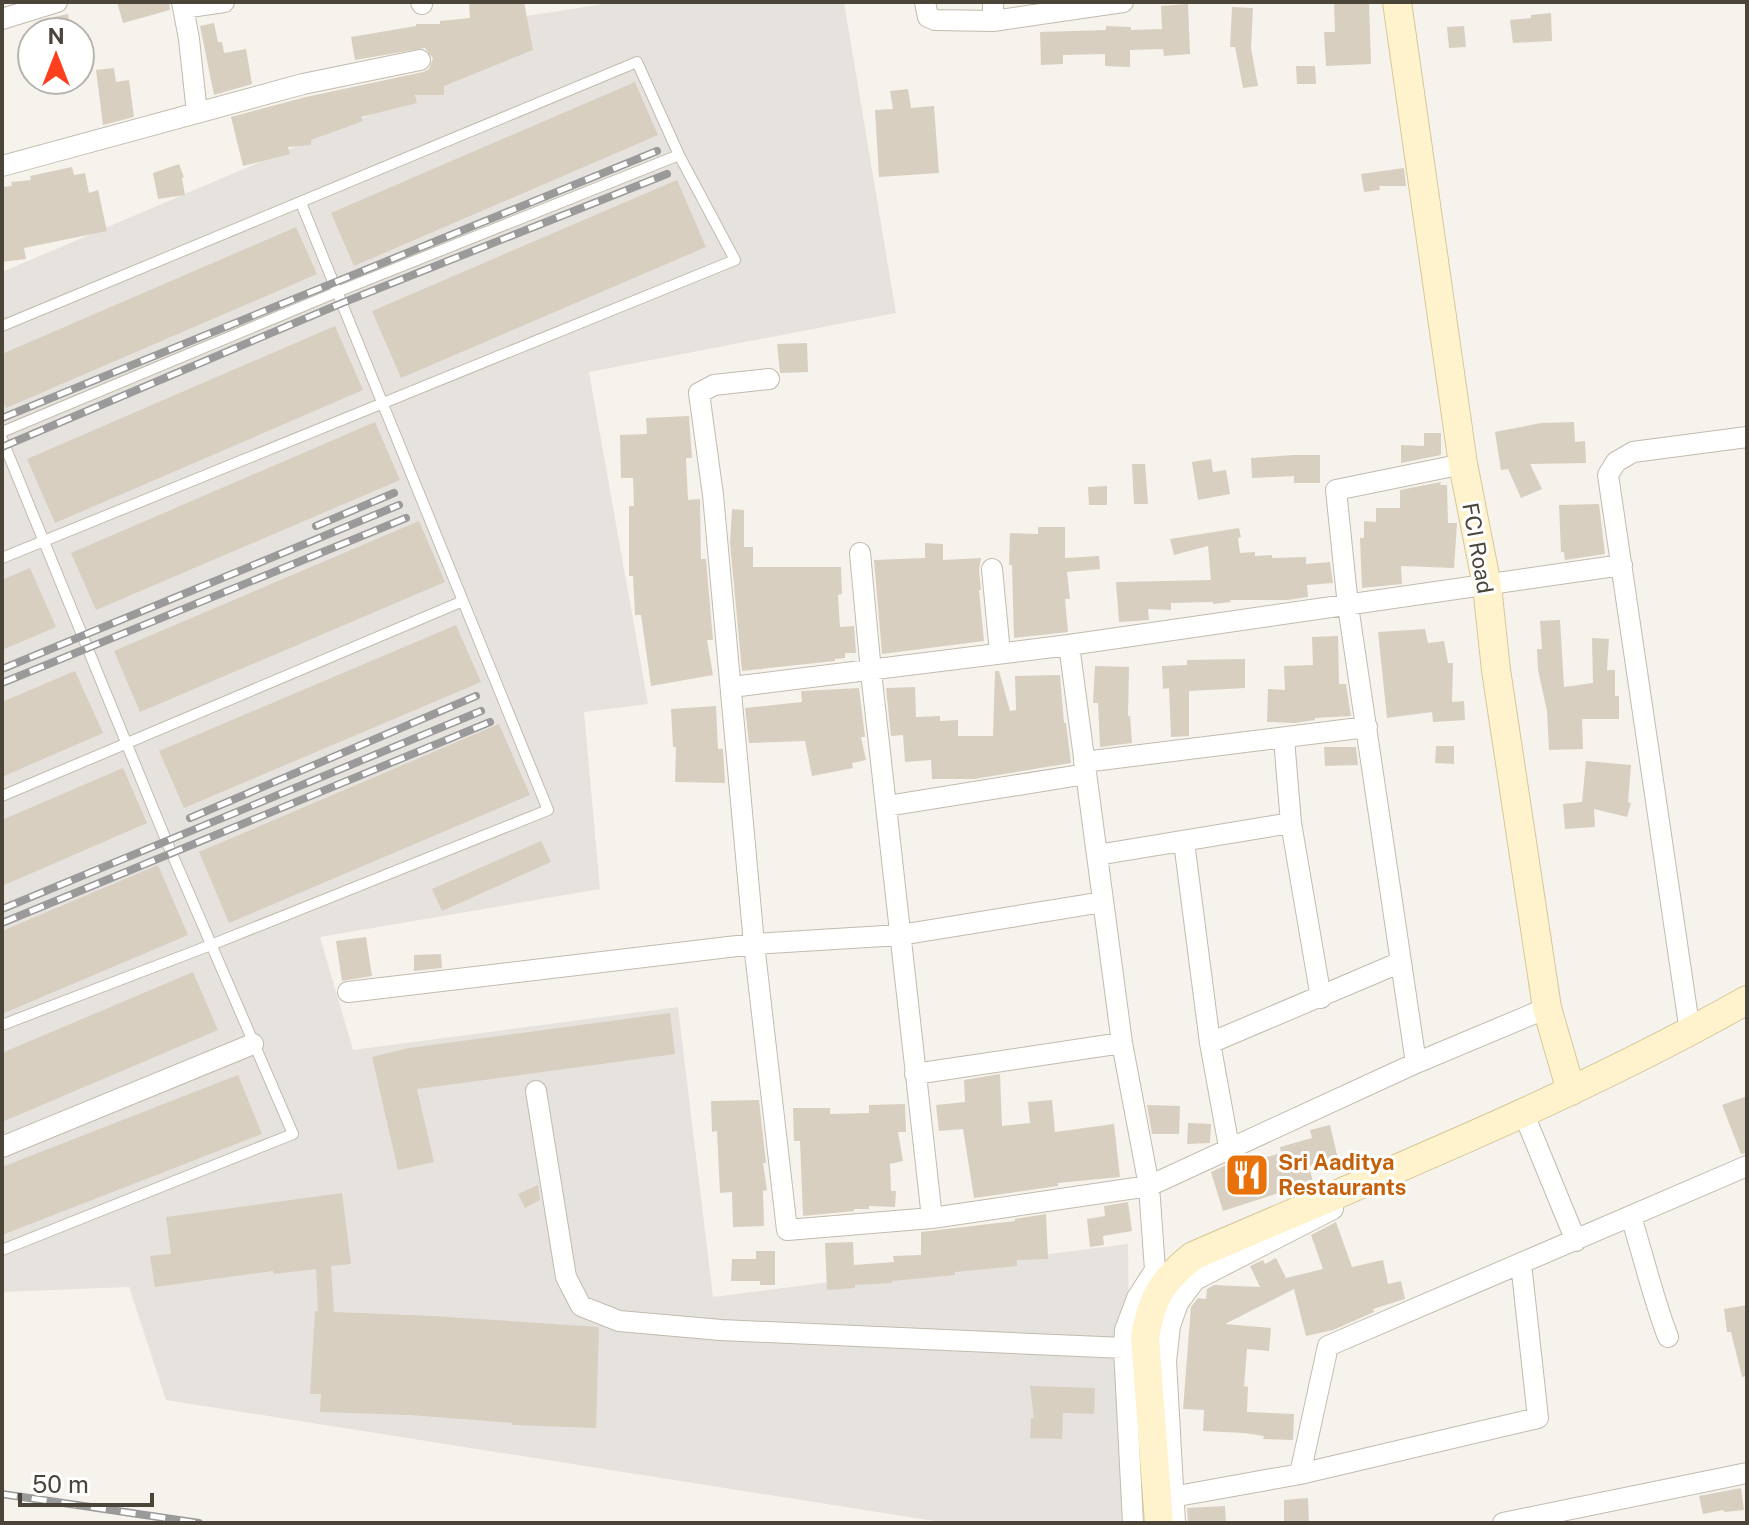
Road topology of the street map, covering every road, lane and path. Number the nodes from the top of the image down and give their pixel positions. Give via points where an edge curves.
1 (57, 2) edge
2 (224, 2) edge
3 (925, 2) edge
4 (1123, 2) edge
5 (1397, 2) edge
6 (182, 5) edge
7 (993, 11) edge
8 (2, 19) edge
9 (420, 60) dead end
10 (197, 113) junction
11 (679, 155) junction
12 (2, 166) edge
13 (301, 203) junction
14 (337, 292) junction
15 (2, 326) edge
16 (769, 379) dead end
17 (382, 403) junction
18 (2, 432) edge
19 (1747, 437) edge
20 (2, 439) edge
21 (1463, 464) junction
22 (44, 541) junction
23 (860, 553) dead end
24 (2, 558) edge
25 (1622, 565) junction
26 (992, 569) dead end
27 (1487, 586) junction
28 (463, 601) junction
29 (1348, 606) junction
30 (1069, 645) junction
31 (1000, 653) junction
32 (871, 672) junction
33 (732, 687) junction
34 (1367, 727) junction
35 (1284, 739) junction
36 (127, 745) junction
37 (1085, 768) junction
38 (2, 796) edge
39 (887, 806) junction
40 (1291, 823) junction
41 (1184, 842) junction
42 (1097, 855) junction
43 (1103, 902) junction
44 (900, 935) junction
45 (754, 944) junction
46 (211, 945) junction
47 (1401, 962) junction
48 (348, 992) dead end
49 (1321, 998) junction
50 (1747, 1000) edge
51 (1547, 1008) junction
52 (2, 1025) edge
53 (1690, 1032) junction
54 (1122, 1043) junction
55 (1210, 1043) junction
56 (253, 1044) junction
57 (1416, 1063) junction
58 (915, 1074) junction
59 (536, 1091) dead end
60 (1571, 1091) junction
61 (1511, 1117) junction
62 (2, 1147) edge
63 (1229, 1147) junction
64 (1746, 1169) edge
65 (1149, 1186) junction
66 (1631, 1217) junction
67 (932, 1218) junction
68 (1576, 1241) junction
69 (2, 1250) edge
70 (1521, 1263) junction
71 (1668, 1337) dead end
72 (1124, 1348) junction
73 (1747, 1473) edge
74 (1300, 1474) junction
75 (1172, 1497) junction
76 (1133, 1523) edge
77 (1159, 1523) edge
78 (1175, 1523) edge
79 (1503, 1523) edge

1 - 8 street
2 - 6 street
3 - 7 street via 928,17 935,20
4 - 7 street
5 - 21 street, FCI Road
6 - 10 street
9 - 10 street
10 - 12 street
11 - 13 lane via 637,62
11 - 14 lane
11 - 17 lane via 735,260
13 - 14 lane
13 - 15 lane
14 - 17 lane
14 - 18 lane
16 - 33 street via 714,385 699,393
17 - 22 lane
17 - 28 lane
19 - 25 street via 1633,452 1616,462 1608,475
20 - 22 lane
21 - 27 street, FCI Road
21 - 29 street via 1336,490
22 - 24 lane
22 - 36 lane
23 - 32 street
25 - 27 street
25 - 53 street
26 - 31 street
27 - 29 street
27 - 51 street, FCI Road
28 - 36 lane
28 - 46 lane via 548,810
29 - 30 street
29 - 34 street
30 - 31 street
30 - 37 street
31 - 32 street
32 - 33 street
32 - 39 street
33 - 45 street
34 - 35 street
34 - 47 street
35 - 37 street
35 - 40 street
36 - 38 lane
36 - 46 lane
37 - 39 street
37 - 42 street
39 - 44 street
40 - 41 street
40 - 49 street
41 - 42 street
41 - 55 street
42 - 43 street
43 - 44 street
43 - 54 street
44 - 45 street
44 - 58 street
45 - 48 street
45 - 67 street via 787,1230
46 - 52 lane
46 - 56 lane
47 - 49 street
47 - 57 street
49 - 55 street
50 - 53 street
51 - 57 street
51 - 60 street, FCI Road
53 - 60 street
54 - 58 street
54 - 65 street
55 - 63 street
56 - 62 street
56 - 69 lane via 293,1134
57 - 63 street
58 - 67 street
59 - 72 street via 566,1277 581,1306 619,1321 721,1330
60 - 61 street
61 - 68 street
61 - 75 street via 1475,1144 1195,1280 1178,1303 1166,1361
61 - 77 street via 1193,1256 1169,1275 1149,1311 1145,1337
63 - 65 street
64 - 66 street
65 - 67 street
65 - 72 street via 1155,1270 1137,1298
66 - 68 street
66 - 71 street
68 - 70 street
70 - 74 street via 1328,1346
70 - 74 street via 1538,1418
72 - 76 street
73 - 79 street
74 - 75 street
75 - 78 street

